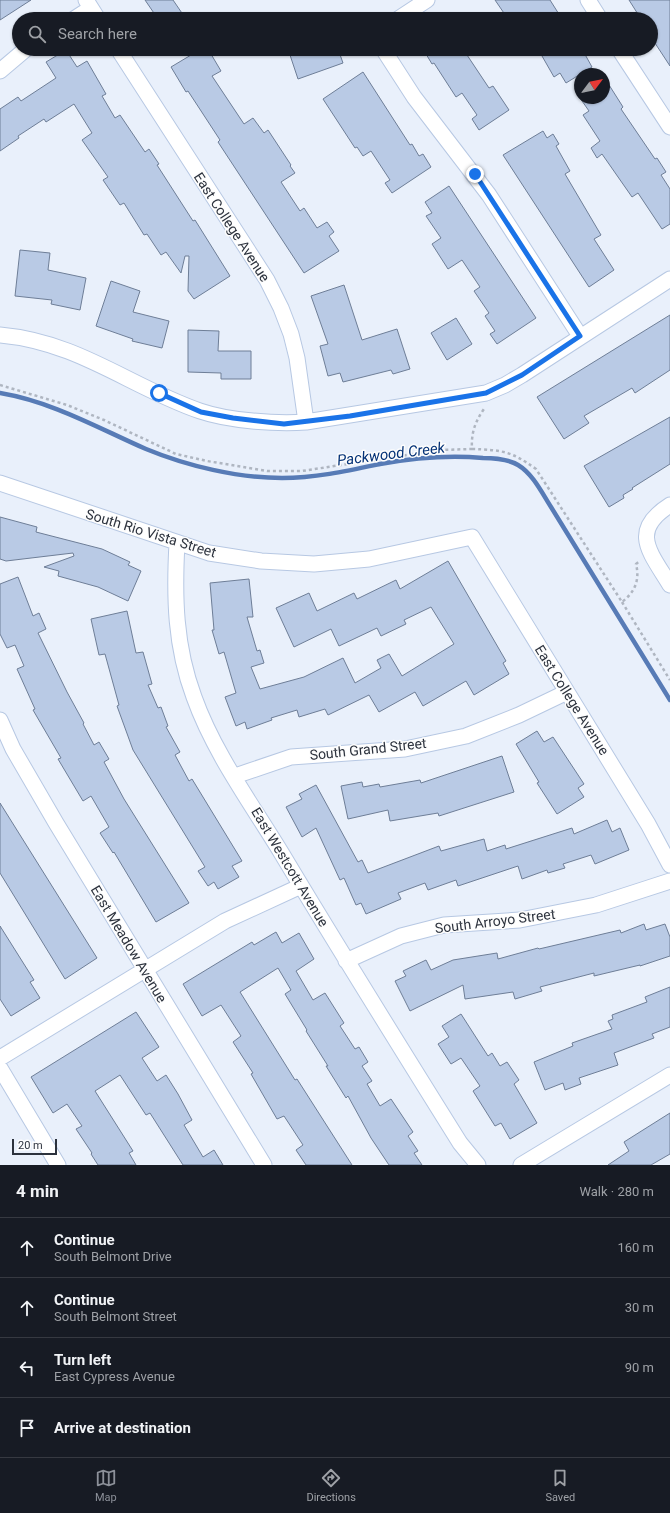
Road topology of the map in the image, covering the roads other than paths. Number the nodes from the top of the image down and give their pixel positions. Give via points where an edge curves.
1 (427, 0) edge
2 (588, 0) edge
3 (409, 12) edge
4 (596, 12) edge
5 (18, 56) edge
6 (123, 56) edge
7 (388, 56) edge
8 (624, 56) edge
9 (0, 71) edge
10 (670, 127) edge
11 (670, 279) edge
12 (0, 335) edge
13 (580, 336) junction
14 (306, 422) junction
15 (0, 483) edge
16 (670, 505) edge
17 (472, 537) joint
18 (177, 543) junction
19 (670, 585) edge
20 (567, 692) junction
21 (0, 720) edge
22 (235, 776) junction
23 (670, 865) edge
24 (670, 880) edge
25 (301, 886) junction
26 (346, 961) junction
27 (144, 970) junction
28 (0, 1058) edge
29 (0, 1068) edge
30 (670, 1075) edge
31 (58, 1165) edge
32 (264, 1165) edge
33 (478, 1165) edge
34 (521, 1165) edge

1 - 3 street
2 - 4 street
5 - 9 street
6 - 14 street, East College Avenue via 267,280 281,308 297,358
7 - 13 street via 418,103 489,194
8 - 10 street
11 - 13 street
12 - 14 street via 44,342 79,355 201,412 284,424
13 - 14 street via 505,385 482,393
15 - 18 street, South Rio Vista Street
16 - 19 street via 651,519 646,529 651,554
17 - 18 street, South Rio Vista Street via 369,559 314,564 261,561 209,553
17 - 20 street, East College Avenue
18 - 22 street, East Westcott Avenue via 174,587 178,642 194,696 208,731
20 - 22 street, South Grand Street via 466,736 405,748 291,757
20 - 23 street, East College Avenue via 648,824
21 - 27 street, East Meadow Avenue via 17,756
22 - 25 street, East Westcott Avenue
24 - 26 street, South Arroyo Street via 596,906 520,920 444,925 401,936
25 - 26 street, East Westcott Avenue
25 - 27 street via 225,921
26 - 33 street, East Westcott Avenue via 460,1142
27 - 28 street
27 - 32 street, East Meadow Avenue
29 - 31 street
30 - 34 street

